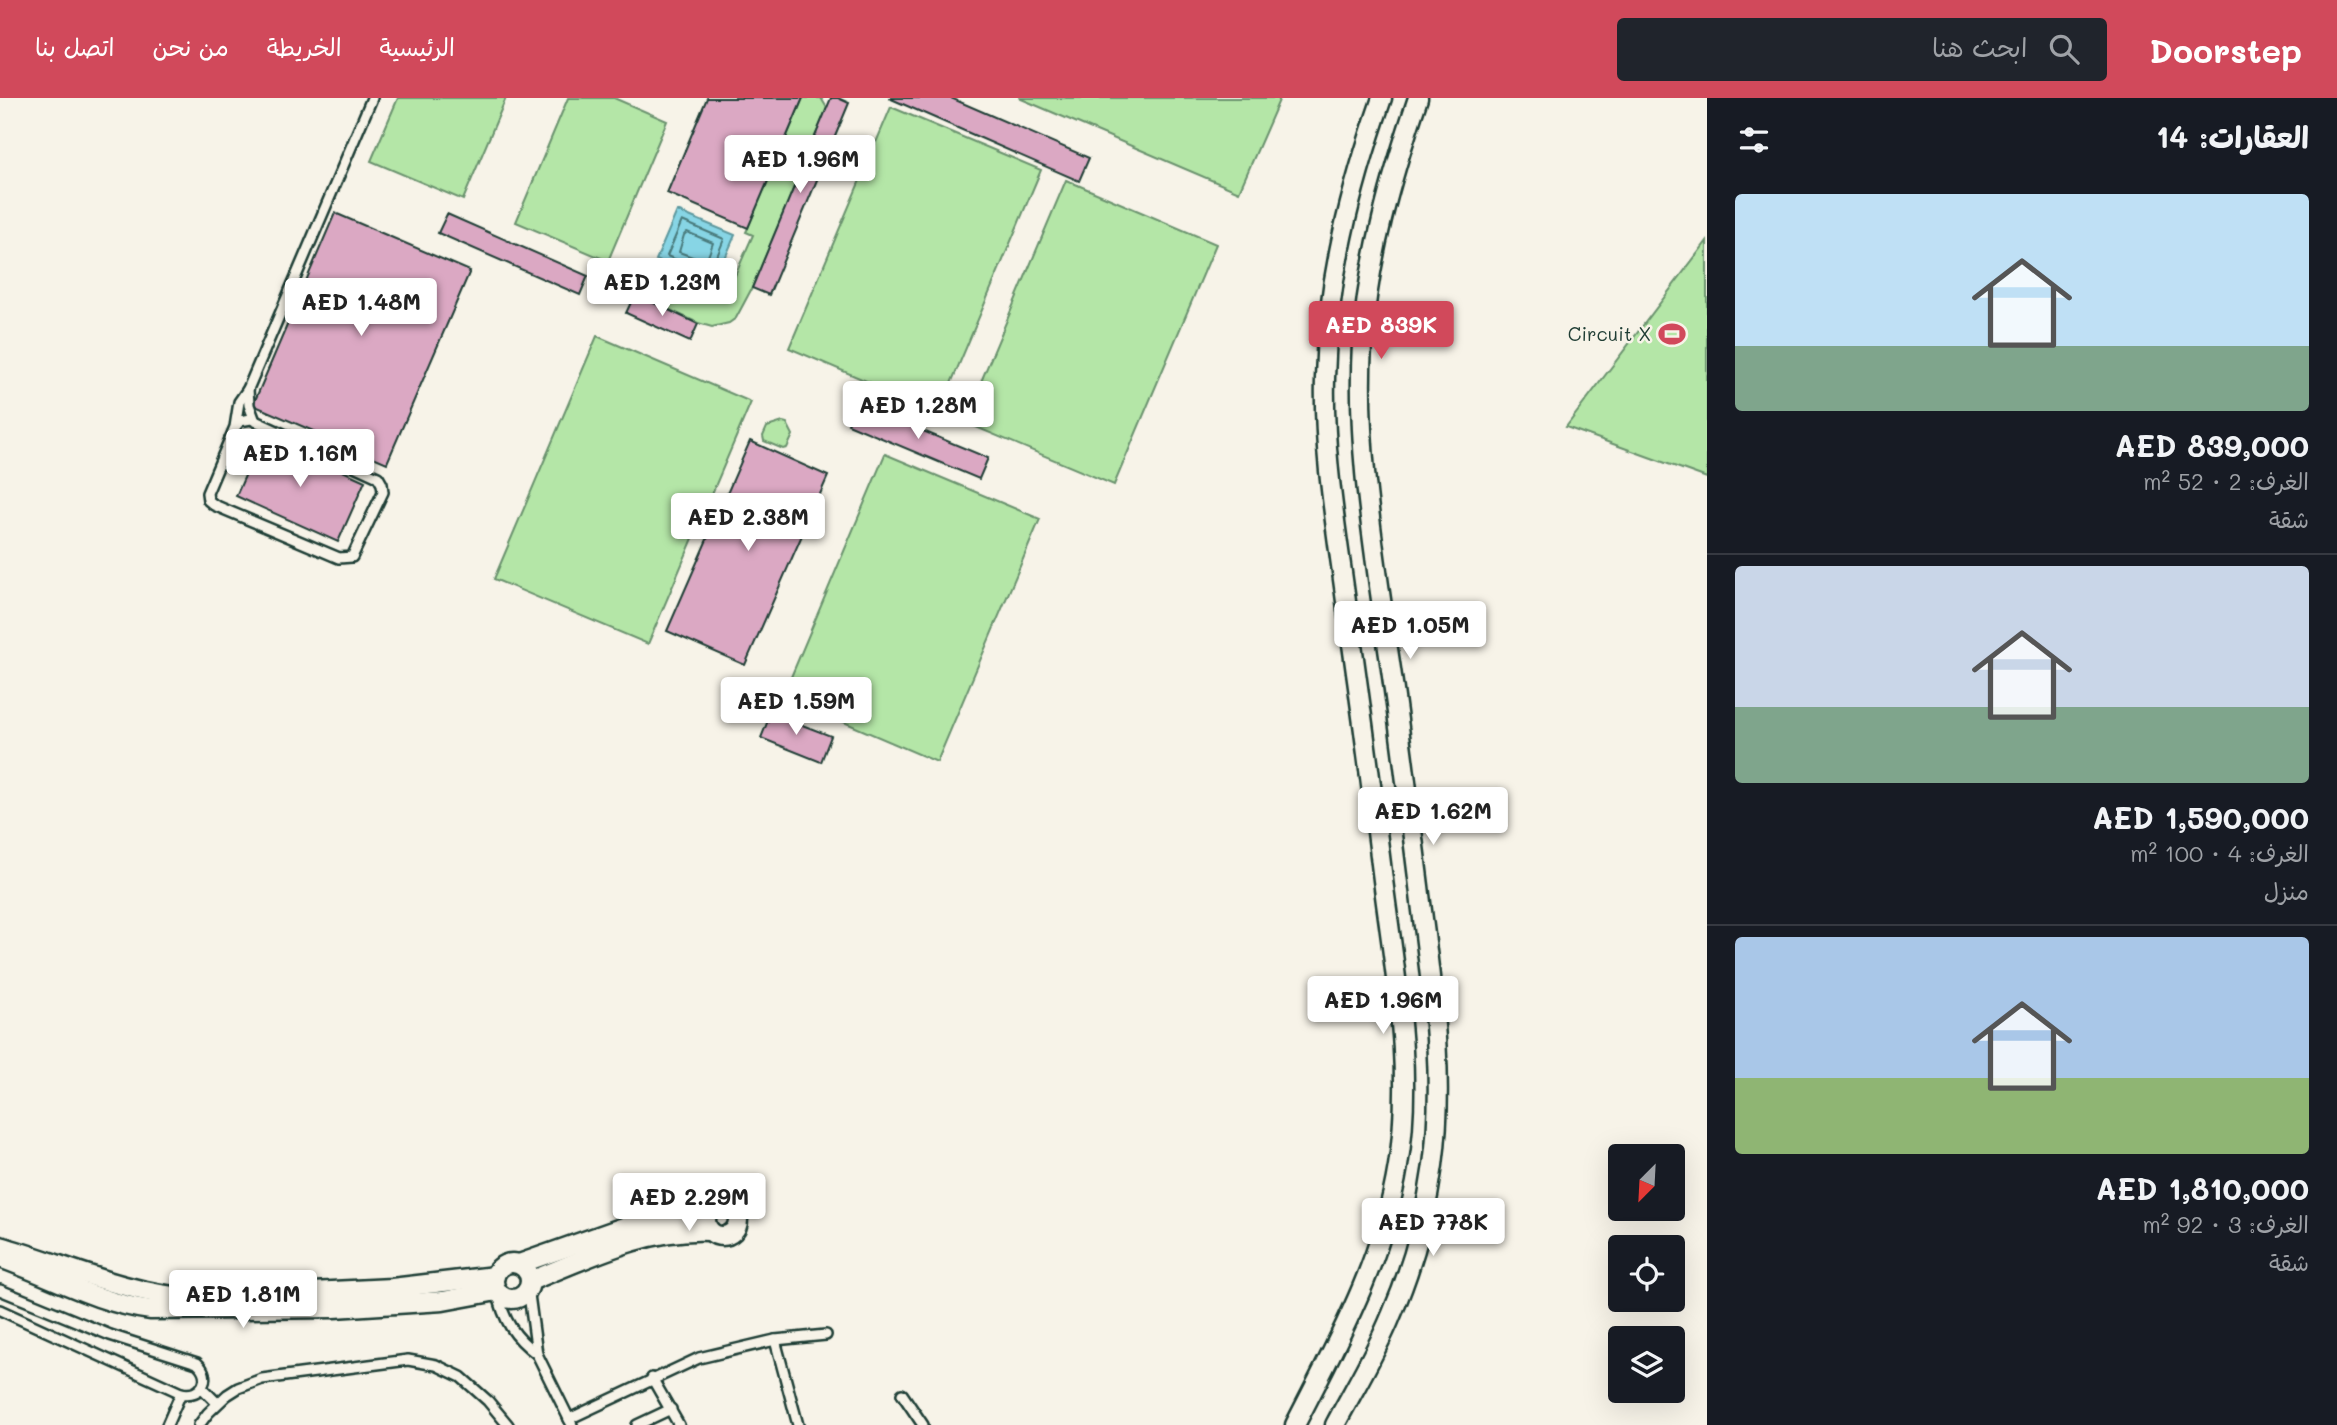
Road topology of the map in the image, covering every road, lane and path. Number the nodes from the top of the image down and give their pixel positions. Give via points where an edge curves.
1 (372, 98) edge
2 (1382, 98) edge
3 (1418, 98) edge
4 (248, 389) junction
5 (255, 421) junction
6 (234, 427) junction
7 (707, 1213) junction
8 (710, 1231) junction
9 (0, 1246) edge
10 (0, 1258) edge
11 (519, 1264) junction
12 (529, 1284) junction
13 (497, 1287) junction
14 (0, 1290) edge
15 (0, 1310) edge
16 (826, 1335) dead end
17 (775, 1340) junction
18 (537, 1354) junction
19 (652, 1378) junction
20 (202, 1388) junction
21 (181, 1393) junction
22 (902, 1394) dead end
23 (217, 1403) junction
24 (671, 1409) junction
25 (570, 1422) edge
26 (167, 1425) edge
27 (199, 1425) edge
28 (508, 1425) edge
29 (637, 1425) edge
30 (679, 1425) edge
31 (798, 1425) edge
32 (923, 1425) edge
33 (1295, 1425) edge
34 (1335, 1425) edge

1 - 4 lane
2 - 33 street via 1353,184 1336,261 1325,379 1327,458 1398,1002 1404,1111 1382,1236 1358,1300
3 - 34 street via 1389,188 1372,264 1360,404 1362,456 1437,1028 1433,1165 1417,1243 1391,1317
4 - 5 lane
4 - 6 lane via 239,402
5 - 6 lane via 243,419
5 - 6 lane via 380,480 381,495 352,557 339,558 211,503 206,494
7 - 8 street
7 - 8 street via 723,1203 738,1214 737,1227 728,1236
7 - 11 street via 635,1223
8 - 12 street via 638,1241
9 - 13 street via 122,1286 191,1298
10 - 13 street via 97,1298 151,1310 334,1308 443,1301
11 - 12 street via 528,1274
11 - 13 street via 497,1270
12 - 13 street via 515,1298
12 - 18 lane
13 - 18 lane via 510,1328
14 - 20 lane via 110,1335 197,1363 206,1377
15 - 21 lane
16 - 17 lane
17 - 19 lane via 699,1358
17 - 31 lane
18 - 25 lane
19 - 24 lane
19 - 25 lane
20 - 21 lane via 193,1394
20 - 23 lane
21 - 26 lane
22 - 32 lane
23 - 27 lane
23 - 28 lane via 262,1379 408,1360 436,1365 461,1377
24 - 29 lane
24 - 30 lane

